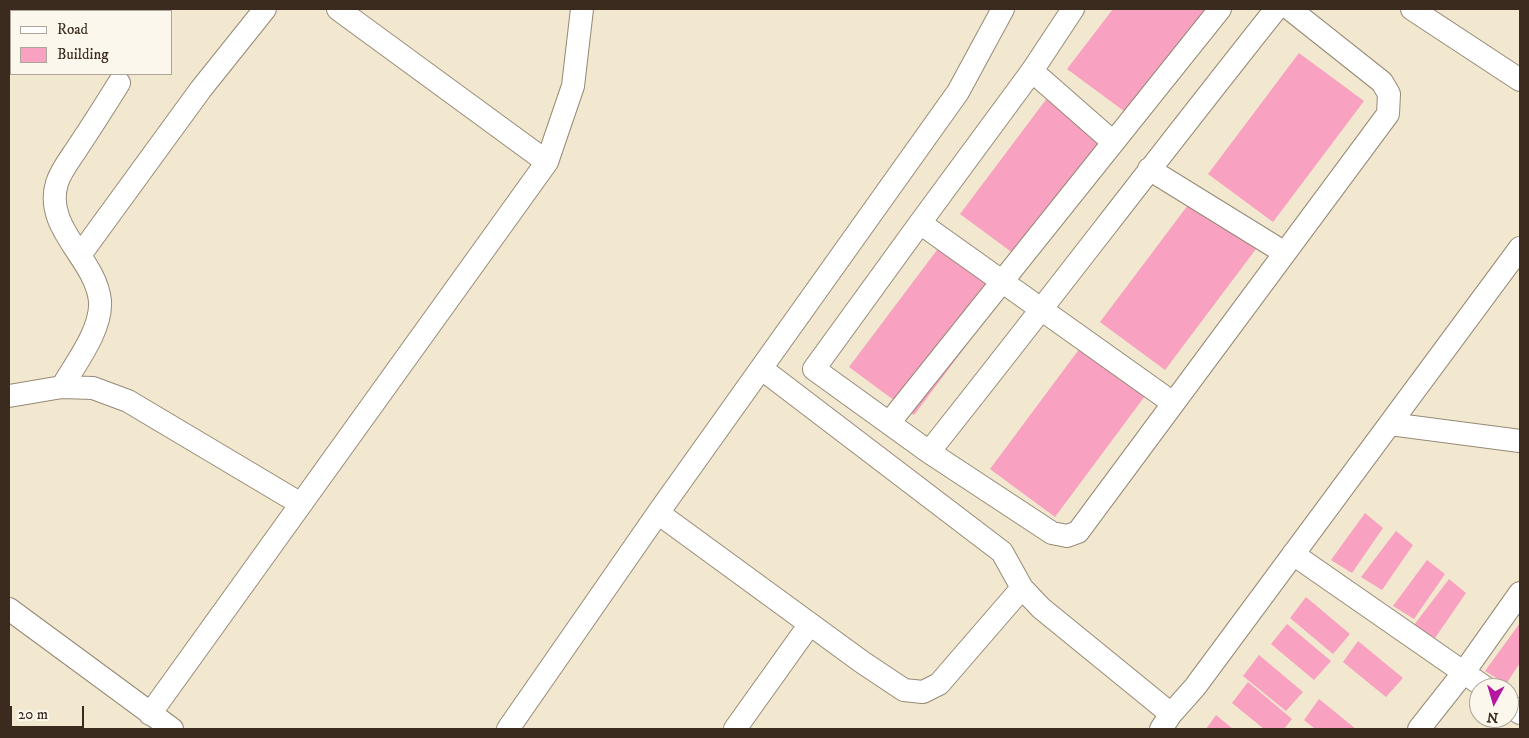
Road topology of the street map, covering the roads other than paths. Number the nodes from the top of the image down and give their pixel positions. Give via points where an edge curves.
1 (265, 9) edge
2 (582, 9) edge
3 (1003, 9) edge
4 (1073, 9) edge
5 (1220, 9) edge
6 (1276, 9) edge
7 (1290, 9) edge
8 (1412, 9) edge
9 (346, 11) edge
10 (1032, 71) junction
11 (1520, 80) edge
12 (120, 83) dead end
13 (1113, 142) junction
14 (547, 162) junction
15 (1149, 168) junction
16 (920, 223) junction
17 (1520, 248) edge
18 (1285, 253) junction
19 (80, 255) junction
20 (1002, 282) junction
21 (1042, 310) junction
22 (762, 369) junction
23 (62, 387) junction
24 (9, 396) edge
25 (1174, 403) junction
26 (889, 423) junction
27 (1390, 424) junction
28 (1520, 441) edge
29 (921, 446) junction
30 (888, 464) junction
31 (301, 504) junction
32 (658, 513) junction
33 (1293, 554) junction
34 (1022, 588) junction
35 (1520, 594) edge
36 (9, 609) edge
37 (810, 624) junction
38 (1464, 672) junction
39 (1472, 678) edge
40 (150, 714) junction
41 (1166, 722) edge
42 (172, 729) edge
43 (508, 729) edge
44 (735, 729) edge
45 (1419, 729) edge

1 - 19 street via 201,89
2 - 14 street via 573,86
3 - 22 street via 958,92
4 - 10 street
5 - 13 street
6 - 15 street
7 - 18 street via 1382,82 1389,94 1388,114
8 - 11 street
9 - 14 street
10 - 13 street
10 - 16 street
12 - 19 street via 57,183 55,203 59,220
13 - 20 street
14 - 31 street
15 - 18 street
15 - 21 street
16 - 20 street
16 - 26 street via 814,369
17 - 27 street
18 - 25 street
19 - 23 street via 100,301 98,317 91,338
20 - 21 street
20 - 26 street
21 - 25 street
21 - 29 street
22 - 30 street
22 - 32 street
23 - 24 street
23 - 31 street via 93,388 128,401
25 - 29 street via 1078,532 1067,536 1052,533
26 - 29 street
27 - 28 street
27 - 33 street
29 - 30 street
30 - 34 street via 1002,552
31 - 40 street
32 - 37 street
32 - 43 street
33 - 38 street
33 - 41 street
34 - 37 street via 939,684 923,692 904,690
34 - 41 street
35 - 38 street
36 - 40 street
37 - 44 street
38 - 39 street
38 - 45 street
40 - 42 street

